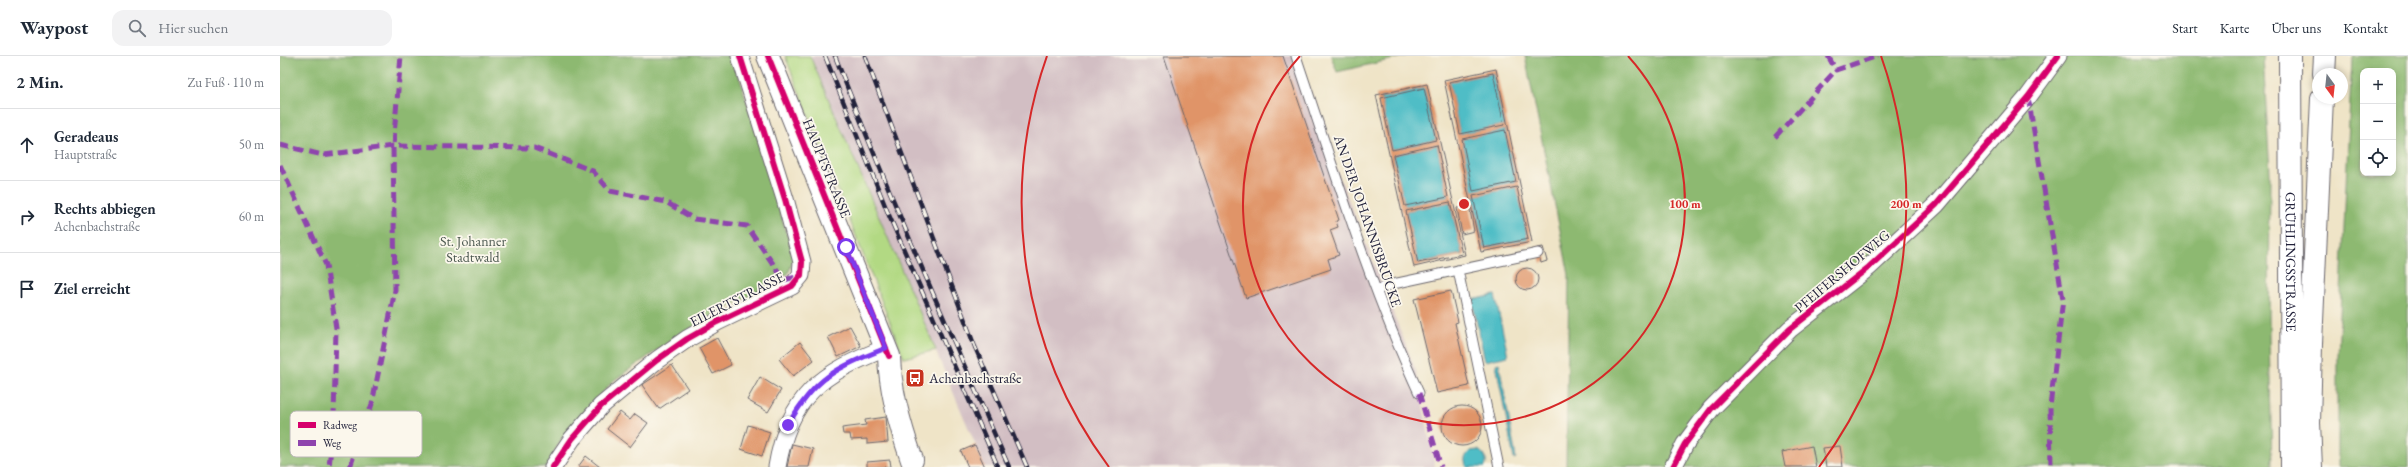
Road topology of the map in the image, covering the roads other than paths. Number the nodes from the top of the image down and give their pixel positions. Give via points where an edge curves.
1 (740, 56) edge
2 (768, 56) edge
3 (1296, 56) edge
4 (2058, 56) edge
5 (2290, 56) edge
6 (2325, 56) edge
7 (2324, 68) edge
8 (2322, 104) edge
9 (1538, 253) dead end
10 (1458, 270) junction
11 (1377, 290) junction
12 (888, 352) junction
13 (1420, 393) dead end
14 (913, 463) edge
15 (553, 467) edge
16 (777, 467) edge
17 (1499, 467) edge
18 (1673, 467) edge
19 (2292, 467) edge
20 (2311, 467) edge

1 - 15 street, EILERTSTRASSE via 785,199 802,262 801,275 792,286 687,339 638,374 601,406 572,439
2 - 12 main road, HAUPTSTRASSE
3 - 11 lane, AN DER JOHANNISBRÜCKE
4 - 18 street, PFEIFERSHOFWEG via 2028,97 1936,205 1869,267 1790,329 1711,409 1685,444
5 - 19 main road, GRÜHLINGSSTRASSE
6 - 7 main road
8 - 20 main road via 2309,423
9 - 10 lane
10 - 11 lane
10 - 17 lane
11 - 13 lane, AN DER JOHANNISBRÜCKE via 1397,345
12 - 14 main road, HAUPTSTRASSE via 890,378
12 - 16 street via 832,372 812,388 788,425

